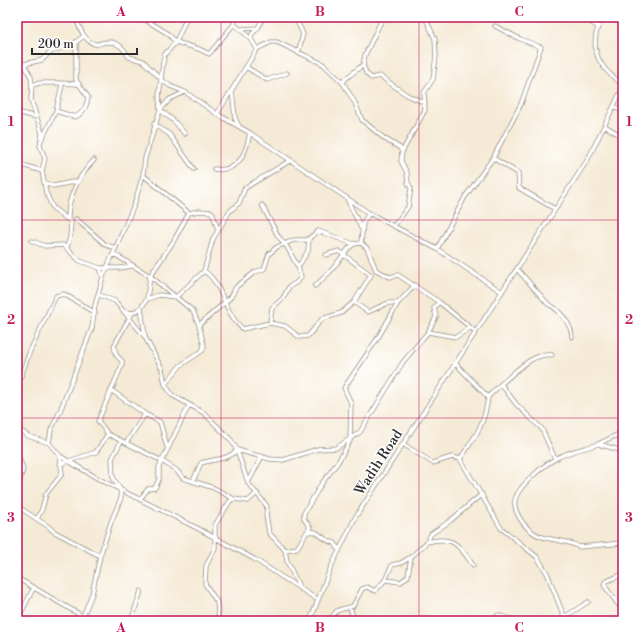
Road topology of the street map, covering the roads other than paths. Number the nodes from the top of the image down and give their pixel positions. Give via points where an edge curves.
1 (141, 17) edge
2 (187, 17) edge
3 (234, 17) edge
4 (263, 17) edge
5 (295, 17) edge
6 (383, 17) edge
7 (426, 17) edge
8 (583, 17) edge
9 (602, 17) edge
10 (76, 18) edge
11 (234, 24) junction
12 (495, 26) dead end
13 (598, 27) junction
14 (258, 28) junction
15 (241, 29) junction
16 (84, 36) junction
17 (251, 39) junction
18 (76, 42) junction
19 (176, 42) junction
20 (257, 49) junction
21 (298, 53) junction
22 (17, 62) edge
23 (24, 64) junction
24 (363, 65) junction
25 (246, 67) junction
26 (287, 73) dead end
27 (162, 80) junction
28 (343, 83) junction
29 (60, 84) junction
30 (68, 84) junction
31 (77, 84) junction
32 (32, 85) junction
33 (623, 85) edge
34 (232, 89) junction
35 (62, 90) junction
36 (185, 92) junction
37 (232, 97) junction
38 (222, 103) junction
39 (425, 104) junction
40 (614, 106) junction
41 (160, 110) junction
42 (56, 111) junction
43 (17, 112) edge
44 (623, 112) edge
45 (217, 114) junction
46 (36, 117) junction
47 (154, 124) junction
48 (239, 126) junction
49 (604, 126) junction
50 (250, 133) junction
51 (184, 134) dead end
52 (623, 137) edge
53 (42, 139) junction
54 (402, 152) junction
55 (493, 158) junction
56 (94, 160) dead end
57 (291, 160) junction
58 (17, 168) edge
59 (194, 169) dead end
60 (214, 170) dead end
61 (42, 171) junction
62 (142, 175) junction
63 (78, 181) junction
64 (45, 183) junction
65 (346, 196) junction
66 (262, 205) dead end
67 (555, 209) junction
68 (369, 213) junction
69 (189, 214) junction
70 (68, 218) junction
71 (76, 219) dead end
72 (394, 226) junction
73 (361, 228) junction
74 (218, 230) junction
75 (309, 239) junction
76 (32, 241) dead end
77 (284, 243) junction
78 (354, 244) junction
79 (361, 244) junction
80 (67, 247) junction
81 (116, 248) junction
82 (437, 249) junction
83 (114, 254) junction
84 (344, 254) junction
85 (326, 255) dead end
86 (133, 266) junction
87 (108, 267) junction
88 (298, 267) junction
89 (100, 268) junction
90 (517, 269) junction
91 (376, 270) junction
92 (204, 271) junction
93 (371, 274) junction
94 (150, 276) junction
95 (103, 277) junction
96 (415, 285) junction
97 (315, 286) dead end
98 (502, 292) junction
99 (99, 295) junction
100 (176, 298) junction
101 (147, 299) junction
102 (223, 302) junction
103 (354, 302) junction
104 (439, 302) junction
105 (398, 304) junction
106 (140, 308) junction
107 (123, 311) junction
108 (95, 313) junction
109 (132, 313) junction
110 (128, 318) junction
111 (270, 323) junction
112 (199, 325) junction
113 (470, 328) junction
114 (428, 332) junction
115 (476, 332) junction
116 (145, 337) junction
117 (572, 337) dead end
118 (552, 355) dead end
119 (456, 364) junction
120 (165, 384) junction
121 (501, 384) junction
122 (17, 387) edge
123 (111, 390) junction
124 (488, 397) junction
125 (189, 405) junction
126 (145, 414) junction
127 (17, 428) edge
128 (623, 432) edge
129 (108, 434) junction
130 (121, 441) junction
131 (350, 441) junction
132 (48, 443) junction
133 (126, 443) junction
134 (403, 444) junction
135 (598, 444) junction
136 (167, 447) junction
137 (237, 450) junction
138 (623, 451) edge
139 (17, 452) edge
140 (60, 456) junction
141 (262, 456) junction
142 (460, 459) junction
143 (555, 459) junction
144 (69, 461) junction
145 (162, 461) junction
146 (60, 464) junction
147 (193, 481) junction
148 (248, 483) junction
149 (120, 490) junction
150 (17, 491) edge
151 (257, 493) junction
152 (482, 494) junction
153 (140, 499) junction
154 (234, 499) junction
155 (17, 506) edge
156 (37, 519) junction
157 (308, 532) junction
158 (216, 539) junction
159 (427, 542) junction
160 (623, 543) edge
161 (285, 550) junction
162 (339, 550) junction
163 (100, 556) junction
164 (411, 557) junction
165 (473, 565) dead end
166 (623, 574) edge
167 (17, 578) edge
168 (385, 580) junction
169 (34, 587) junction
170 (300, 589) junction
171 (141, 591) dead end
172 (318, 600) junction
173 (588, 602) dead end
174 (350, 607) junction
175 (623, 611) edge
176 (565, 615) junction
177 (83, 616) junction
178 (17, 621) edge
179 (91, 621) edge
180 (131, 621) edge
181 (218, 621) edge
182 (310, 621) edge
183 (330, 621) edge
184 (354, 621) edge
185 (492, 621) edge
186 (516, 621) edge
187 (561, 621) edge

1 - 19 street via 167,33
2 - 19 street
3 - 11 street
4 - 14 street
5 - 21 street via 303,34
6 - 24 street
7 - 39 street via 435,39 436,56 433,79 424,93
8 - 13 street
9 - 13 street
10 - 16 street
11 - 15 street
11 - 19 street via 209,54
12 - 55 street via 520,40 541,47 521,104
13 - 33 street via 595,35 602,66
14 - 15 street
14 - 17 street
15 - 17 street
16 - 18 street
16 - 27 street via 95,44 107,42 121,46 129,57 143,61
17 - 20 street
18 - 23 street via 50,52 42,60
18 - 31 street
19 - 27 street via 165,54
20 - 21 street via 277,42
20 - 25 street
21 - 28 street via 323,64
22 - 23 street
23 - 32 street
24 - 28 street
24 - 39 street via 371,78 380,76
25 - 26 street via 267,80
25 - 34 street
27 - 36 street
27 - 41 street
28 - 54 street via 362,120
29 - 30 street
29 - 32 street
29 - 35 street
30 - 31 street
30 - 35 street
31 - 42 street via 88,97 85,109 75,117
32 - 46 street via 31,100
33 - 40 street, Wadih Road
34 - 37 street
34 - 38 street
35 - 42 street
36 - 41 street via 170,99
36 - 45 street
37 - 38 street
37 - 48 street via 235,118
38 - 45 street
39 - 54 street via 423,115
40 - 44 street
40 - 49 street, Wadih Road
41 - 47 street
41 - 51 street via 174,121
42 - 53 street
43 - 46 street
45 - 48 street
46 - 53 street
47 - 59 street via 169,134
47 - 62 street
48 - 50 street
49 - 52 street
49 - 67 street, Wadih Road via 588,159
50 - 57 street
50 - 60 street via 239,163 226,170
53 - 61 street via 40,146 45,158
54 - 72 street via 401,161 411,188 408,207
55 - 67 street via 518,173 519,188
55 - 82 street via 465,197
56 - 63 street
57 - 65 street
57 - 74 street via 245,188 239,203 229,212
58 - 61 street via 26,166
61 - 64 street
62 - 69 street
62 - 81 street via 134,205
63 - 64 street via 53,186
63 - 70 street via 68,208
64 - 70 street via 52,206
65 - 68 street
65 - 73 street
66 - 77 street
67 - 90 street, Wadih Road
68 - 72 street
68 - 73 street
69 - 74 street via 199,211 212,212
69 - 94 street
70 - 80 street via 71,227
71 - 81 street via 106,245
72 - 82 street
73 - 79 street
74 - 92 street via 206,258
75 - 77 street
75 - 78 street via 318,231
75 - 88 street via 308,251
76 - 80 street via 45,246 56,244
77 - 88 street
77 - 102 street via 270,251 264,269 255,272 238,285 231,297
78 - 79 street
78 - 84 street
79 - 91 street via 367,248
80 - 89 street via 80,261
81 - 83 street
82 - 98 street
83 - 86 street
83 - 87 street
84 - 85 street via 339,251
84 - 93 street
84 - 97 street
86 - 87 street
86 - 94 street
87 - 89 street
87 - 95 street
88 - 111 street via 301,276 299,280 289,287 283,298 272,308
89 - 95 street
90 - 98 street, Wadih Road
90 - 117 street via 572,329
91 - 93 street
91 - 96 street via 390,277 398,275
92 - 100 street
92 - 102 street via 215,281
93 - 103 street
94 - 100 street
94 - 101 street
95 - 99 street
96 - 104 street
96 - 105 street
98 - 115 street, Wadih Road
99 - 107 street via 115,301
99 - 108 street
100 - 101 street via 159,295
100 - 112 street via 193,311
101 - 106 street
102 - 111 street via 243,329
102 - 112 street
103 - 105 street via 368,312 388,303
103 - 111 street via 341,313 322,320 308,336 304,337 299,337 285,326
104 - 113 street
104 - 114 street via 434,308 436,317
105 - 131 street via 344,388 351,403
106 - 109 street
106 - 116 street
107 - 109 street
107 - 110 street
108 - 122 street via 64,294 56,296 30,351
108 - 132 street via 88,340
109 - 110 street
110 - 116 street
110 - 123 street via 114,346 122,364
112 - 120 street via 204,346 202,351 181,365
113 - 114 street via 456,337
113 - 115 street
114 - 131 street via 403,362 360,432
115 - 119 street, Wadih Road
116 - 120 street via 162,369
118 - 121 street via 543,354 530,360
119 - 124 street
119 - 134 street, Wadih Road
120 - 125 street via 172,395
121 - 124 street
121 - 143 street via 516,404 542,429
123 - 126 street
123 - 129 street via 98,421
124 - 142 street via 480,430
125 - 136 street
125 - 137 street via 204,413 231,440
126 - 133 street
126 - 136 street via 160,422
127 - 132 street via 28,436
128 - 135 street
129 - 130 street
129 - 144 street via 96,452
130 - 133 street
130 - 149 street via 112,459 113,477
131 - 141 street via 336,448 318,449 283,460
131 - 157 street via 304,513 304,519 310,527
132 - 140 street
133 - 145 street
134 - 142 street via 433,463 452,457
134 - 162 street, Wadih Road via 355,518
135 - 138 street
135 - 143 street
136 - 145 street
137 - 141 street
137 - 147 street via 230,457 201,463
137 - 148 street
139 - 150 street via 23,469
140 - 144 street
140 - 146 street
141 - 148 street
142 - 152 street
143 - 160 street via 534,475 516,496 514,504 522,522 536,535 579,546
144 - 146 street
144 - 149 street
145 - 147 street via 183,478
145 - 153 street via 155,488 148,489
146 - 156 street via 62,474 46,494
147 - 154 street via 219,490
148 - 151 street
149 - 153 street
149 - 163 street via 121,498
151 - 154 street via 248,501
151 - 161 street via 267,506 269,533
152 - 159 street via 431,534
152 - 176 street via 501,528 537,558 547,573
153 - 158 street
154 - 158 street via 230,501 215,525
155 - 156 street
156 - 163 street via 53,531
157 - 161 street via 297,548
157 - 162 street via 318,533 324,540 335,544
158 - 170 street via 254,559
158 - 181 street via 215,548 206,566 205,584 217,602
159 - 164 street
159 - 165 street via 449,540 460,546
161 - 170 street via 287,561
162 - 172 street, Wadih Road
163 - 177 street via 92,594
164 - 168 street via 401,564 392,565
164 - 168 street via 408,576 401,582
166 - 175 street via 605,582 604,585
167 - 169 street
168 - 174 street via 375,590 367,587 362,590 356,603
169 - 177 street
169 - 178 street
170 - 172 street
171 - 180 street
172 - 182 street, Wadih Road
173 - 176 street
174 - 183 street via 335,612
174 - 184 street
176 - 187 street
177 - 179 street
185 - 186 street via 498,615

